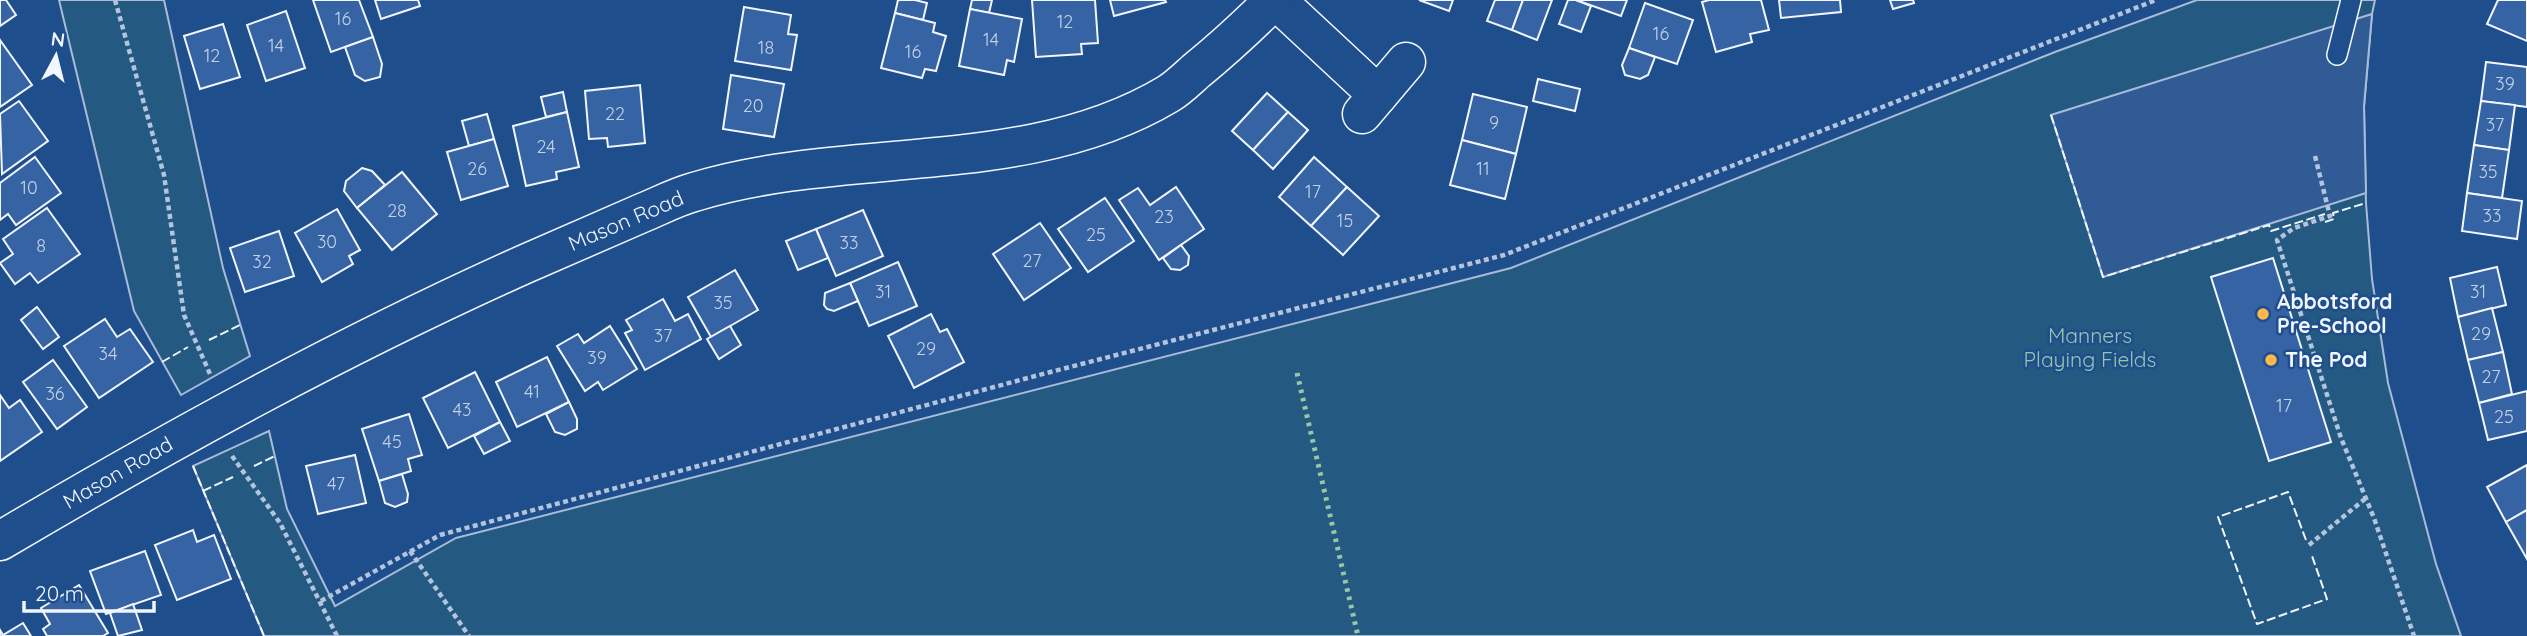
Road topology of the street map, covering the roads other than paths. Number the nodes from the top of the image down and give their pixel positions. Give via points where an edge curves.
1 (1275, 0) edge
2 (2351, 0) edge
3 (2337, 55) dead end
4 (1406, 62) dead end
5 (0, 541) edge

1 - 4 street, Mason Road via 1369,105
1 - 5 street, Mason Road via 1170,93 1113,120 1052,141 773,174 693,192 466,291 292,376
2 - 3 lane

